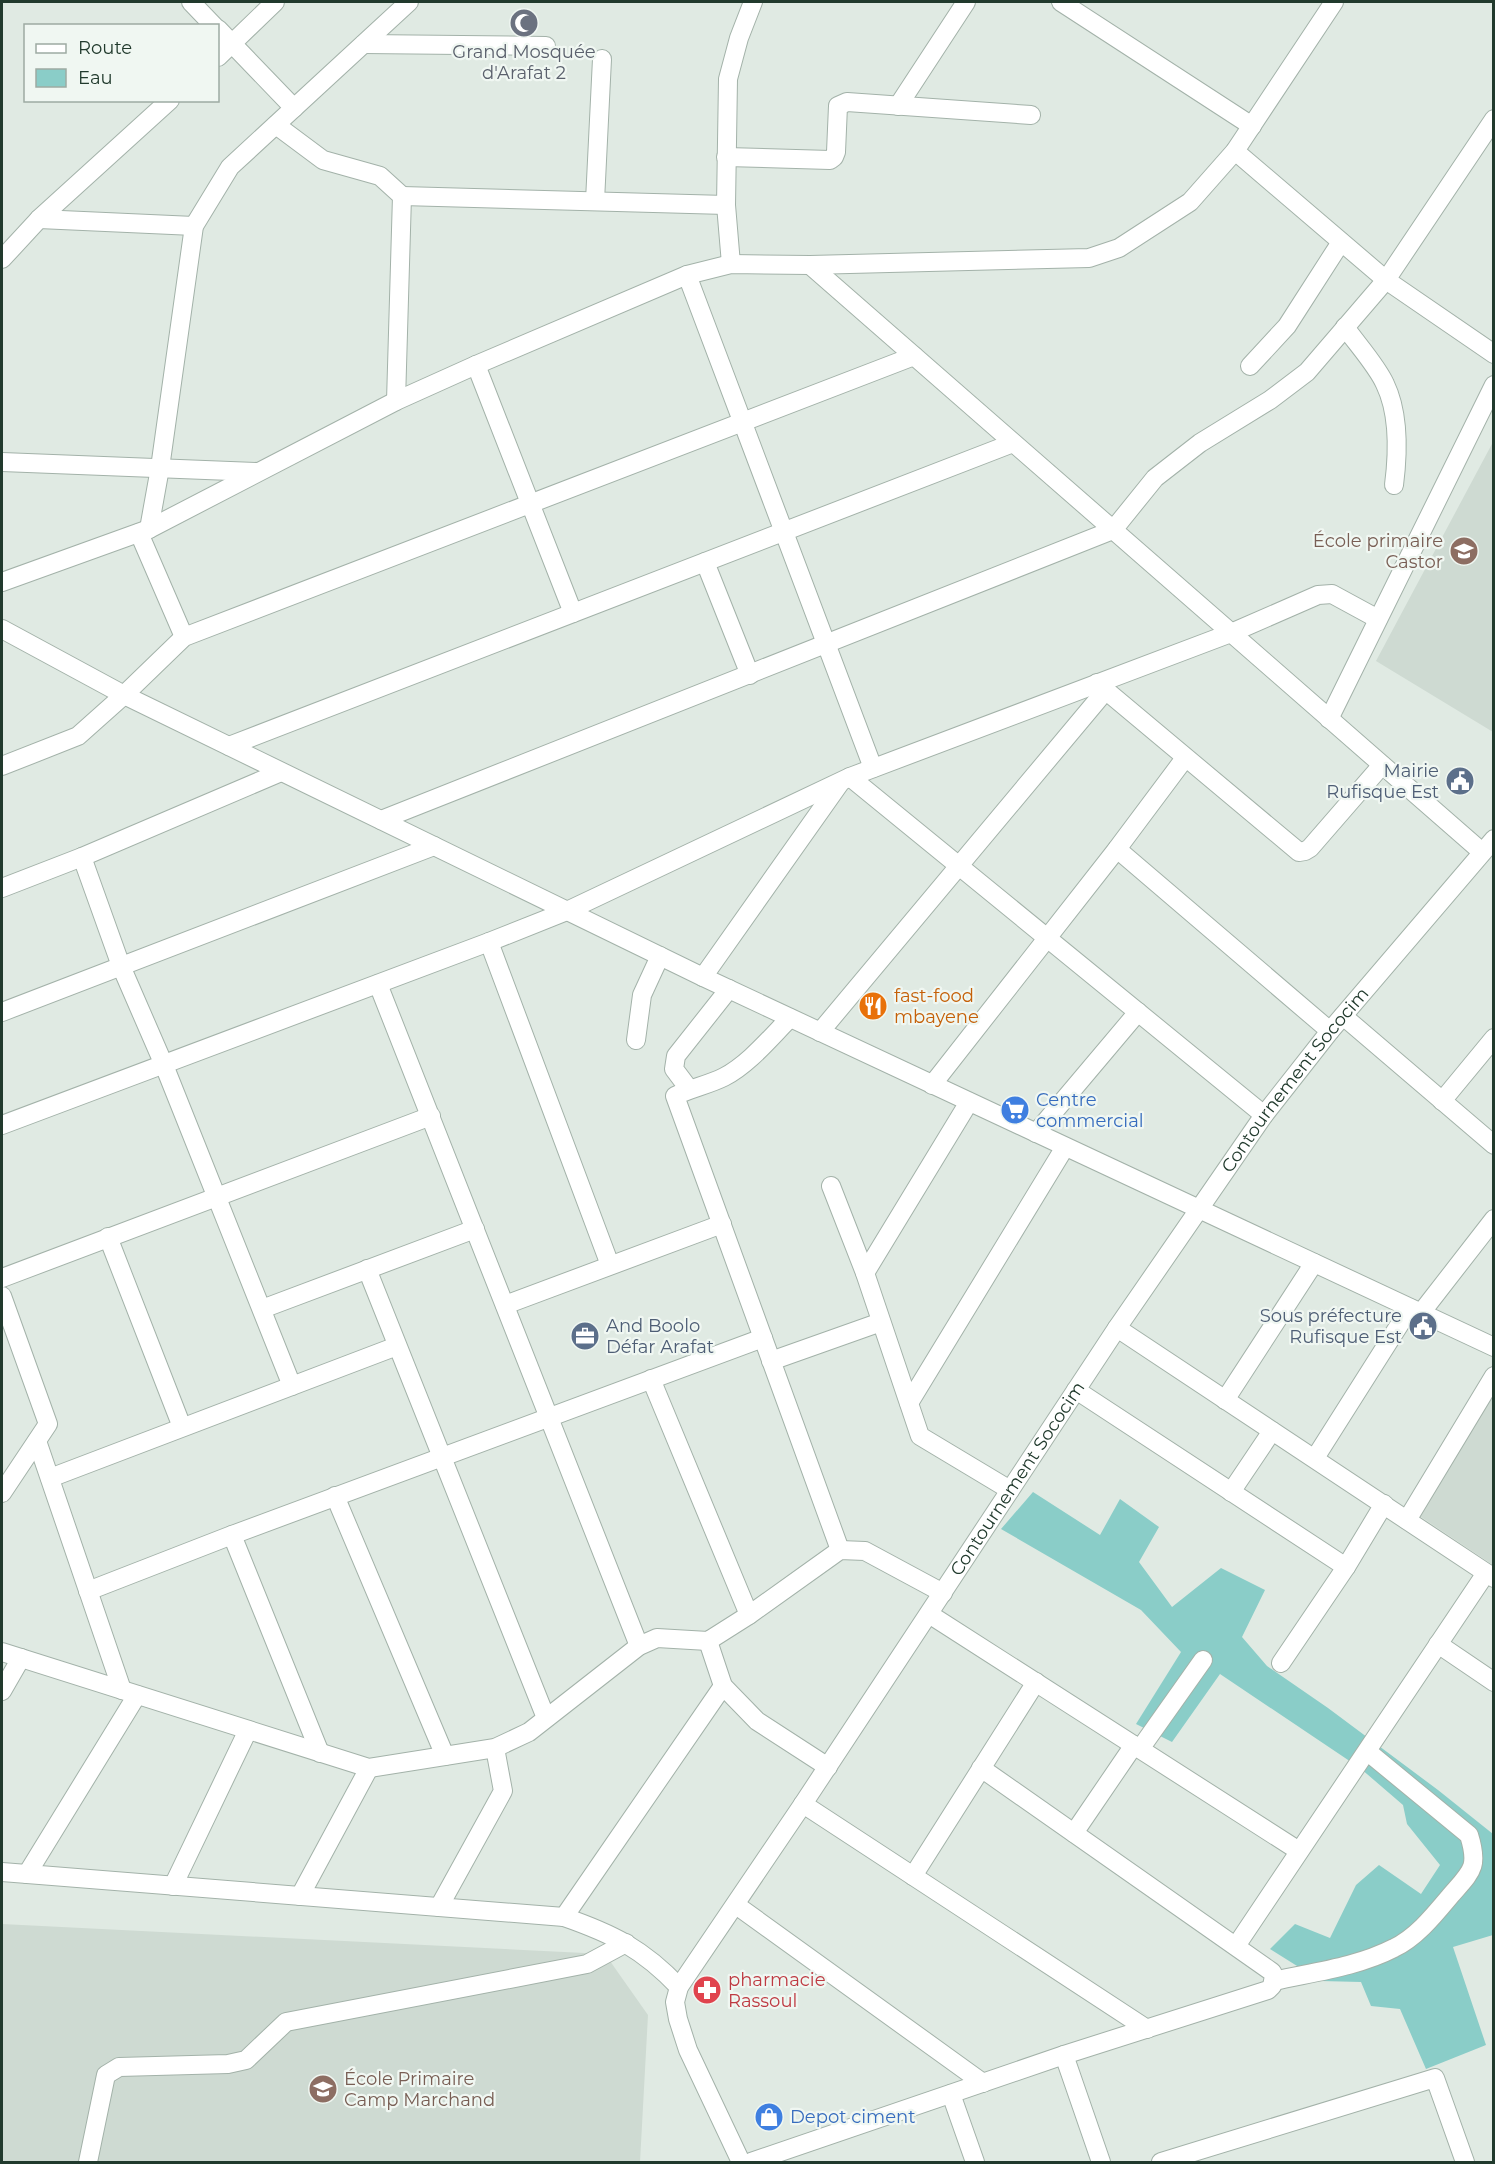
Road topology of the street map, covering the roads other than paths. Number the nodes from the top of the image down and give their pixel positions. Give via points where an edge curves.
1 (191, 2) edge
2 (275, 2) edge
3 (410, 2) edge
4 (753, 2) edge
5 (966, 2) edge
6 (1061, 2) edge
7 (1334, 2) edge
8 (212, 24) edge
9 (219, 30) edge
10 (232, 44) junction
11 (364, 44) junction
12 (546, 46) dead end
13 (219, 56) edge
14 (602, 59) dead end
15 (168, 102) edge
16 (898, 106) junction
17 (294, 108) junction
18 (1031, 115) dead end
19 (1494, 119) edge
20 (276, 125) junction
21 (1252, 126) junction
22 (1235, 151) junction
23 (726, 157) junction
24 (402, 196) junction
25 (595, 201) junction
26 (726, 205) junction
27 (39, 219) junction
28 (194, 226) junction
29 (1341, 242) junction
30 (2, 259) edge
31 (731, 264) junction
32 (810, 265) junction
33 (687, 275) junction
34 (1386, 280) junction
35 (1346, 327) junction
36 (1494, 354) edge
37 (914, 356) junction
38 (476, 364) junction
39 (1250, 366) dead end
40 (1494, 386) edge
41 (396, 401) junction
42 (742, 422) junction
43 (1013, 443) junction
44 (2, 462) edge
45 (160, 468) junction
46 (259, 472) junction
47 (1395, 485) dead end
48 (531, 504) junction
49 (1113, 530) junction
50 (144, 531) junction
51 (784, 531) junction
52 (705, 562) junction
53 (2, 582) edge
54 (573, 613) junction
55 (1378, 619) junction
56 (2, 629) edge
57 (1231, 633) junction
58 (183, 637) junction
59 (826, 645) junction
60 (750, 675) junction
61 (1101, 687) junction
62 (124, 695) junction
63 (1329, 718) junction
64 (229, 746) junction
65 (1185, 758) junction
66 (1382, 765) junction
67 (2, 766) edge
68 (873, 768) junction
69 (281, 772) junction
70 (846, 779) junction
71 (381, 820) junction
72 (434, 846) junction
73 (1488, 846) edge
74 (1117, 849) junction
75 (82, 857) junction
76 (959, 866) junction
77 (2, 888) edge
78 (567, 911) junction
79 (1047, 937) junction
80 (489, 942) junction
81 (660, 956) junction
82 (121, 966) junction
83 (703, 977) junction
84 (378, 984) junction
85 (729, 989) junction
86 (2, 1012) edge
87 (1138, 1012) junction
88 (1343, 1016) junction
89 (790, 1018) junction
90 (1330, 1031) junction
91 (820, 1032) junction
92 (1494, 1038) edge
93 (636, 1040) dead end
94 (164, 1065) junction
95 (932, 1084) junction
96 (689, 1089) junction
97 (1442, 1101) junction
98 (969, 1102) junction
99 (1264, 1115) junction
100 (431, 1116) junction
101 (2, 1125) edge
102 (1036, 1133) junction
103 (1494, 1145) edge
104 (1065, 1146) junction
105 (831, 1186) dead end
106 (217, 1197) junction
107 (1199, 1209) junction
108 (1494, 1219) edge
109 (722, 1224) junction
110 (475, 1229) junction
111 (108, 1238) junction
112 (1314, 1263) junction
113 (610, 1265) junction
114 (367, 1269) junction
115 (865, 1273) junction
116 (2, 1278) edge
117 (2, 1296) edge
118 (505, 1305) junction
119 (262, 1309) junction
120 (1416, 1311) junction
121 (881, 1322) junction
122 (1117, 1328) junction
123 (763, 1338) junction
124 (397, 1346) junction
125 (1494, 1347) edge
126 (771, 1361) junction
127 (1494, 1376) edge
128 (651, 1380) junction
129 (292, 1386) junction
130 (1076, 1390) junction
131 (1225, 1400) junction
132 (909, 1403) junction
133 (549, 1417) junction
134 (182, 1427) junction
135 (1272, 1431) junction
136 (37, 1441) junction
137 (440, 1458) junction
138 (1315, 1458) junction
139 (50, 1478) junction
140 (1010, 1490) junction
141 (1231, 1492) junction
142 (2, 1493) edge
143 (335, 1496) junction
144 (1384, 1504) junction
145 (1407, 1520) junction
146 (232, 1534) junction
147 (840, 1550) junction
148 (1346, 1567) junction
149 (1490, 1575) edge
150 (88, 1591) junction
151 (943, 1593) junction
152 (929, 1614) junction
153 (749, 1615) junction
154 (708, 1641) junction
155 (1438, 1644) junction
156 (639, 1646) junction
157 (2, 1652) edge
158 (21, 1658) junction
159 (1203, 1660) dead end
160 (1281, 1663) dead end
161 (1036, 1682) junction
162 (1494, 1682) edge
163 (723, 1686) junction
164 (2, 1691) edge
165 (130, 1692) junction
166 (546, 1718) junction
167 (248, 1730) junction
168 (1137, 1747) junction
169 (495, 1748) junction
170 (1368, 1752) junction
171 (320, 1753) junction
172 (445, 1756) junction
173 (828, 1767) junction
174 (369, 1768) junction
175 (981, 1768) junction
176 (803, 1804) junction
177 (1074, 1833) junction
178 (1299, 1851) junction
179 (2, 1872) edge
180 (27, 1874) junction
181 (913, 1876) junction
182 (173, 1886) junction
183 (300, 1896) junction
184 (736, 1905) junction
185 (439, 1907) junction
186 (564, 1917) junction
187 (626, 1943) junction
188 (1236, 1946) junction
189 (1274, 1981) junction
190 (680, 1987) junction
191 (1147, 2029) junction
192 (1064, 2055) junction
193 (983, 2083) junction
194 (951, 2094) junction
195 (88, 2163) edge
196 (741, 2163) edge
197 (751, 2163) edge
198 (975, 2163) edge
199 (1101, 2163) edge
200 (1161, 2163) edge
201 (1465, 2163) edge

1 - 8 street
2 - 10 street
3 - 11 street
4 - 23 street via 728,79
5 - 16 street
6 - 21 street
7 - 21 street
9 - 10 street
10 - 13 street
10 - 17 street
11 - 12 street
11 - 17 street
14 - 25 street
15 - 27 street
16 - 18 street
16 - 23 street via 847,102 838,106 836,152 830,160
17 - 20 street
19 - 34 street
20 - 24 street via 323,160 380,176
20 - 28 street via 230,167
21 - 22 street
22 - 29 street
22 - 32 street via 1190,202 1119,248 1089,258
23 - 26 street
24 - 25 street
24 - 41 street
25 - 26 street
26 - 31 street
27 - 28 street
27 - 30 street
28 - 45 street
29 - 34 street
29 - 39 street via 1287,326
31 - 32 street
31 - 33 street
32 - 37 street
33 - 38 street
33 - 42 street
34 - 35 street
34 - 36 street
35 - 47 street via 1385,384 1396,424
35 - 49 street via 1307,372 1155,478
37 - 42 street
37 - 43 street
38 - 41 street
38 - 48 street
40 - 55 street
41 - 46 street
42 - 48 street
42 - 51 street
43 - 49 street
43 - 51 street
44 - 45 street
45 - 46 street
45 - 50 street
46 - 50 street
48 - 54 street
48 - 58 street
49 - 57 street
49 - 59 street
50 - 53 street
50 - 58 street
51 - 52 street
51 - 59 street
52 - 54 street
52 - 60 street
54 - 64 street
55 - 57 street via 1332,594 1318,595
55 - 63 street
56 - 62 street
57 - 61 street
57 - 63 street
58 - 62 street
59 - 60 street
59 - 68 street
60 - 71 street
61 - 65 street
61 - 68 street
61 - 76 street
62 - 64 street
62 - 67 street via 78,736
63 - 66 street
64 - 69 street
65 - 66 street via 1299,852 1310,848
65 - 74 street
66 - 73 street
68 - 70 street
69 - 71 street
69 - 75 street
70 - 76 street
70 - 78 street
70 - 83 street
71 - 72 street
72 - 78 street
72 - 82 street
73 - 88 street, Contournement Sococim
74 - 79 street
74 - 90 street
75 - 77 street
75 - 82 street
76 - 79 street
76 - 91 street
78 - 80 street
78 - 81 street
79 - 87 street
79 - 95 street
80 - 84 street
80 - 113 street
81 - 83 street
81 - 93 street via 642,995
82 - 86 street
82 - 94 street
83 - 85 street
84 - 94 street
84 - 100 street
85 - 89 street
85 - 96 street via 676,1056 674,1069
87 - 99 street
87 - 102 street
88 - 90 street, Contournement Sococim
88 - 97 street
89 - 91 street
89 - 96 street via 737,1070
90 - 99 street, Contournement Sococim
91 - 95 street
92 - 97 street
94 - 101 street
94 - 106 street
95 - 98 street
96 - 109 street via 675,1096
97 - 103 street
98 - 102 street
98 - 115 street
99 - 107 street, Contournement Sococim
100 - 106 street
100 - 110 street
102 - 104 street
104 - 107 street
104 - 132 street
105 - 115 street
106 - 111 street
106 - 119 street
107 - 112 street
107 - 122 street, Contournement Sococim
108 - 120 street
109 - 113 street
109 - 123 street
110 - 114 street
110 - 118 street
111 - 116 street
111 - 134 street
112 - 120 street
112 - 131 street
113 - 118 street
114 - 119 street
114 - 124 street
115 - 121 street
117 - 136 street via 48,1424
118 - 133 street
119 - 129 street
120 - 125 street
120 - 138 street
121 - 126 street
121 - 132 street
122 - 130 street, Contournement Sococim
122 - 131 street
123 - 126 street
123 - 128 street
124 - 129 street
124 - 137 street
126 - 147 street
127 - 145 street
128 - 133 street
128 - 153 street
129 - 134 street
130 - 140 street, Contournement Sococim
130 - 141 street
131 - 135 street
132 - 140 street via 920,1437
133 - 137 street
133 - 156 street
134 - 139 street
135 - 138 street
135 - 141 street
136 - 139 street
136 - 142 street
137 - 143 street
137 - 166 street
138 - 144 street
139 - 150 street
140 - 151 street, Contournement Sococim
141 - 148 street
143 - 146 street
143 - 172 street
144 - 145 street
144 - 148 street
145 - 149 street
146 - 150 street
146 - 171 street
147 - 151 street via 865,1551
147 - 153 street
148 - 160 street
149 - 155 street
150 - 165 street
151 - 152 street, Contournement Sococim
152 - 161 street
152 - 173 street, Contournement Sococim
153 - 154 street
154 - 156 street via 657,1638
154 - 163 street
155 - 162 street
155 - 170 street
156 - 166 street
157 - 158 street
158 - 164 street
158 - 165 street
159 - 168 street
161 - 168 street
161 - 175 street
163 - 173 street via 758,1721
163 - 186 street
165 - 167 street
165 - 180 street
166 - 169 street via 529,1732
167 - 171 street
167 - 182 street
168 - 177 street
168 - 178 street
169 - 172 street
169 - 185 street via 504,1791
170 - 178 street
170 - 189 street via 1469,1834 1475,1854 1471,1872 1431,1919 1396,1947 1364,1960
171 - 174 street
172 - 174 street
173 - 176 street, Contournement Sococim
174 - 183 street
175 - 177 street
175 - 181 street
176 - 181 street
176 - 184 street, Contournement Sococim
177 - 188 street
178 - 188 street
179 - 180 street
180 - 182 street
181 - 191 street
182 - 183 street
183 - 185 street
184 - 190 street, Contournement Sococim
184 - 193 street
185 - 186 street
186 - 187 street
187 - 190 street
187 - 195 street via 587,1964 286,2022 246,2060 228,2064 119,2067 106,2075
188 - 189 street via 1272,1972
189 - 191 street via 1268,1990
190 - 196 street, Contournement Sococim via 675,2001 688,2050
191 - 192 street
192 - 193 street
192 - 199 street
193 - 194 street
194 - 197 street
194 - 198 street
200 - 201 street via 1435,2078

